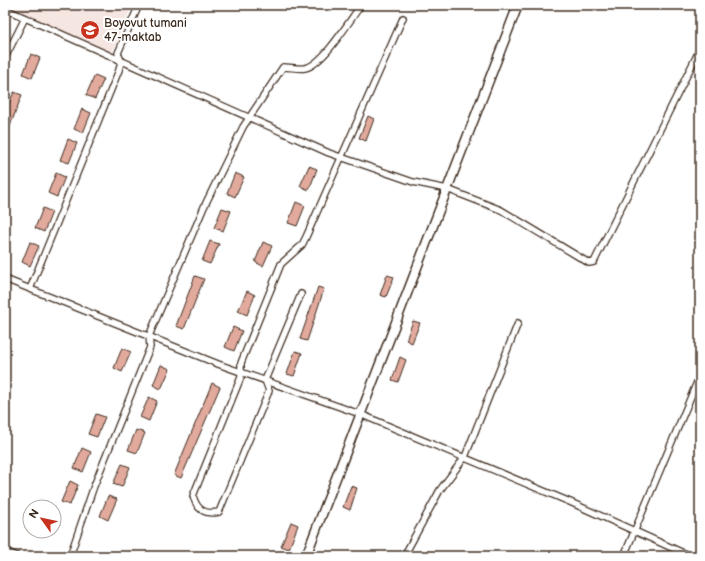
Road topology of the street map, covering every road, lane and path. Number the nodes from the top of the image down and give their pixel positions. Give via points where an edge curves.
1 (139, 5) edge
2 (360, 5) edge
3 (518, 5) edge
4 (5, 9) edge
5 (25, 18) junction
6 (403, 18) dead end
7 (700, 49) edge
8 (5, 58) edge
9 (121, 61) junction
10 (250, 118) junction
11 (341, 157) junction
12 (447, 189) junction
13 (5, 279) edge
14 (30, 289) junction
15 (301, 294) dead end
16 (518, 323) dead end
17 (149, 336) junction
18 (241, 372) junction
19 (700, 375) edge
20 (265, 380) junction
21 (360, 414) junction
22 (465, 457) junction
23 (634, 530) junction
24 (5, 551) edge
25 (17, 556) edge
26 (70, 556) edge
27 (306, 556) edge
28 (404, 556) edge
29 (624, 556) edge
30 (690, 556) edge

1 - 9 street via 118,53
2 - 10 street via 313,66 283,67
3 - 12 main road
4 - 5 street
5 - 8 street
5 - 9 street
6 - 11 street
7 - 12 street via 594,262 589,263 501,210
9 - 10 street
9 - 14 street
10 - 11 street
10 - 17 street via 243,127 204,207
11 - 12 street via 413,182
11 - 18 street via 302,245 281,264 241,363
12 - 21 main road
13 - 14 street
14 - 17 street
15 - 20 street
16 - 22 street
17 - 18 street
17 - 26 street via 150,347 94,486
18 - 20 street
18 - 20 street via 193,496 195,505 202,512 219,512 268,391
19 - 23 street
20 - 21 street
21 - 22 street
21 - 27 main road
22 - 23 street
22 - 28 street via 440,490
23 - 29 street
23 - 30 street
24 - 25 street

